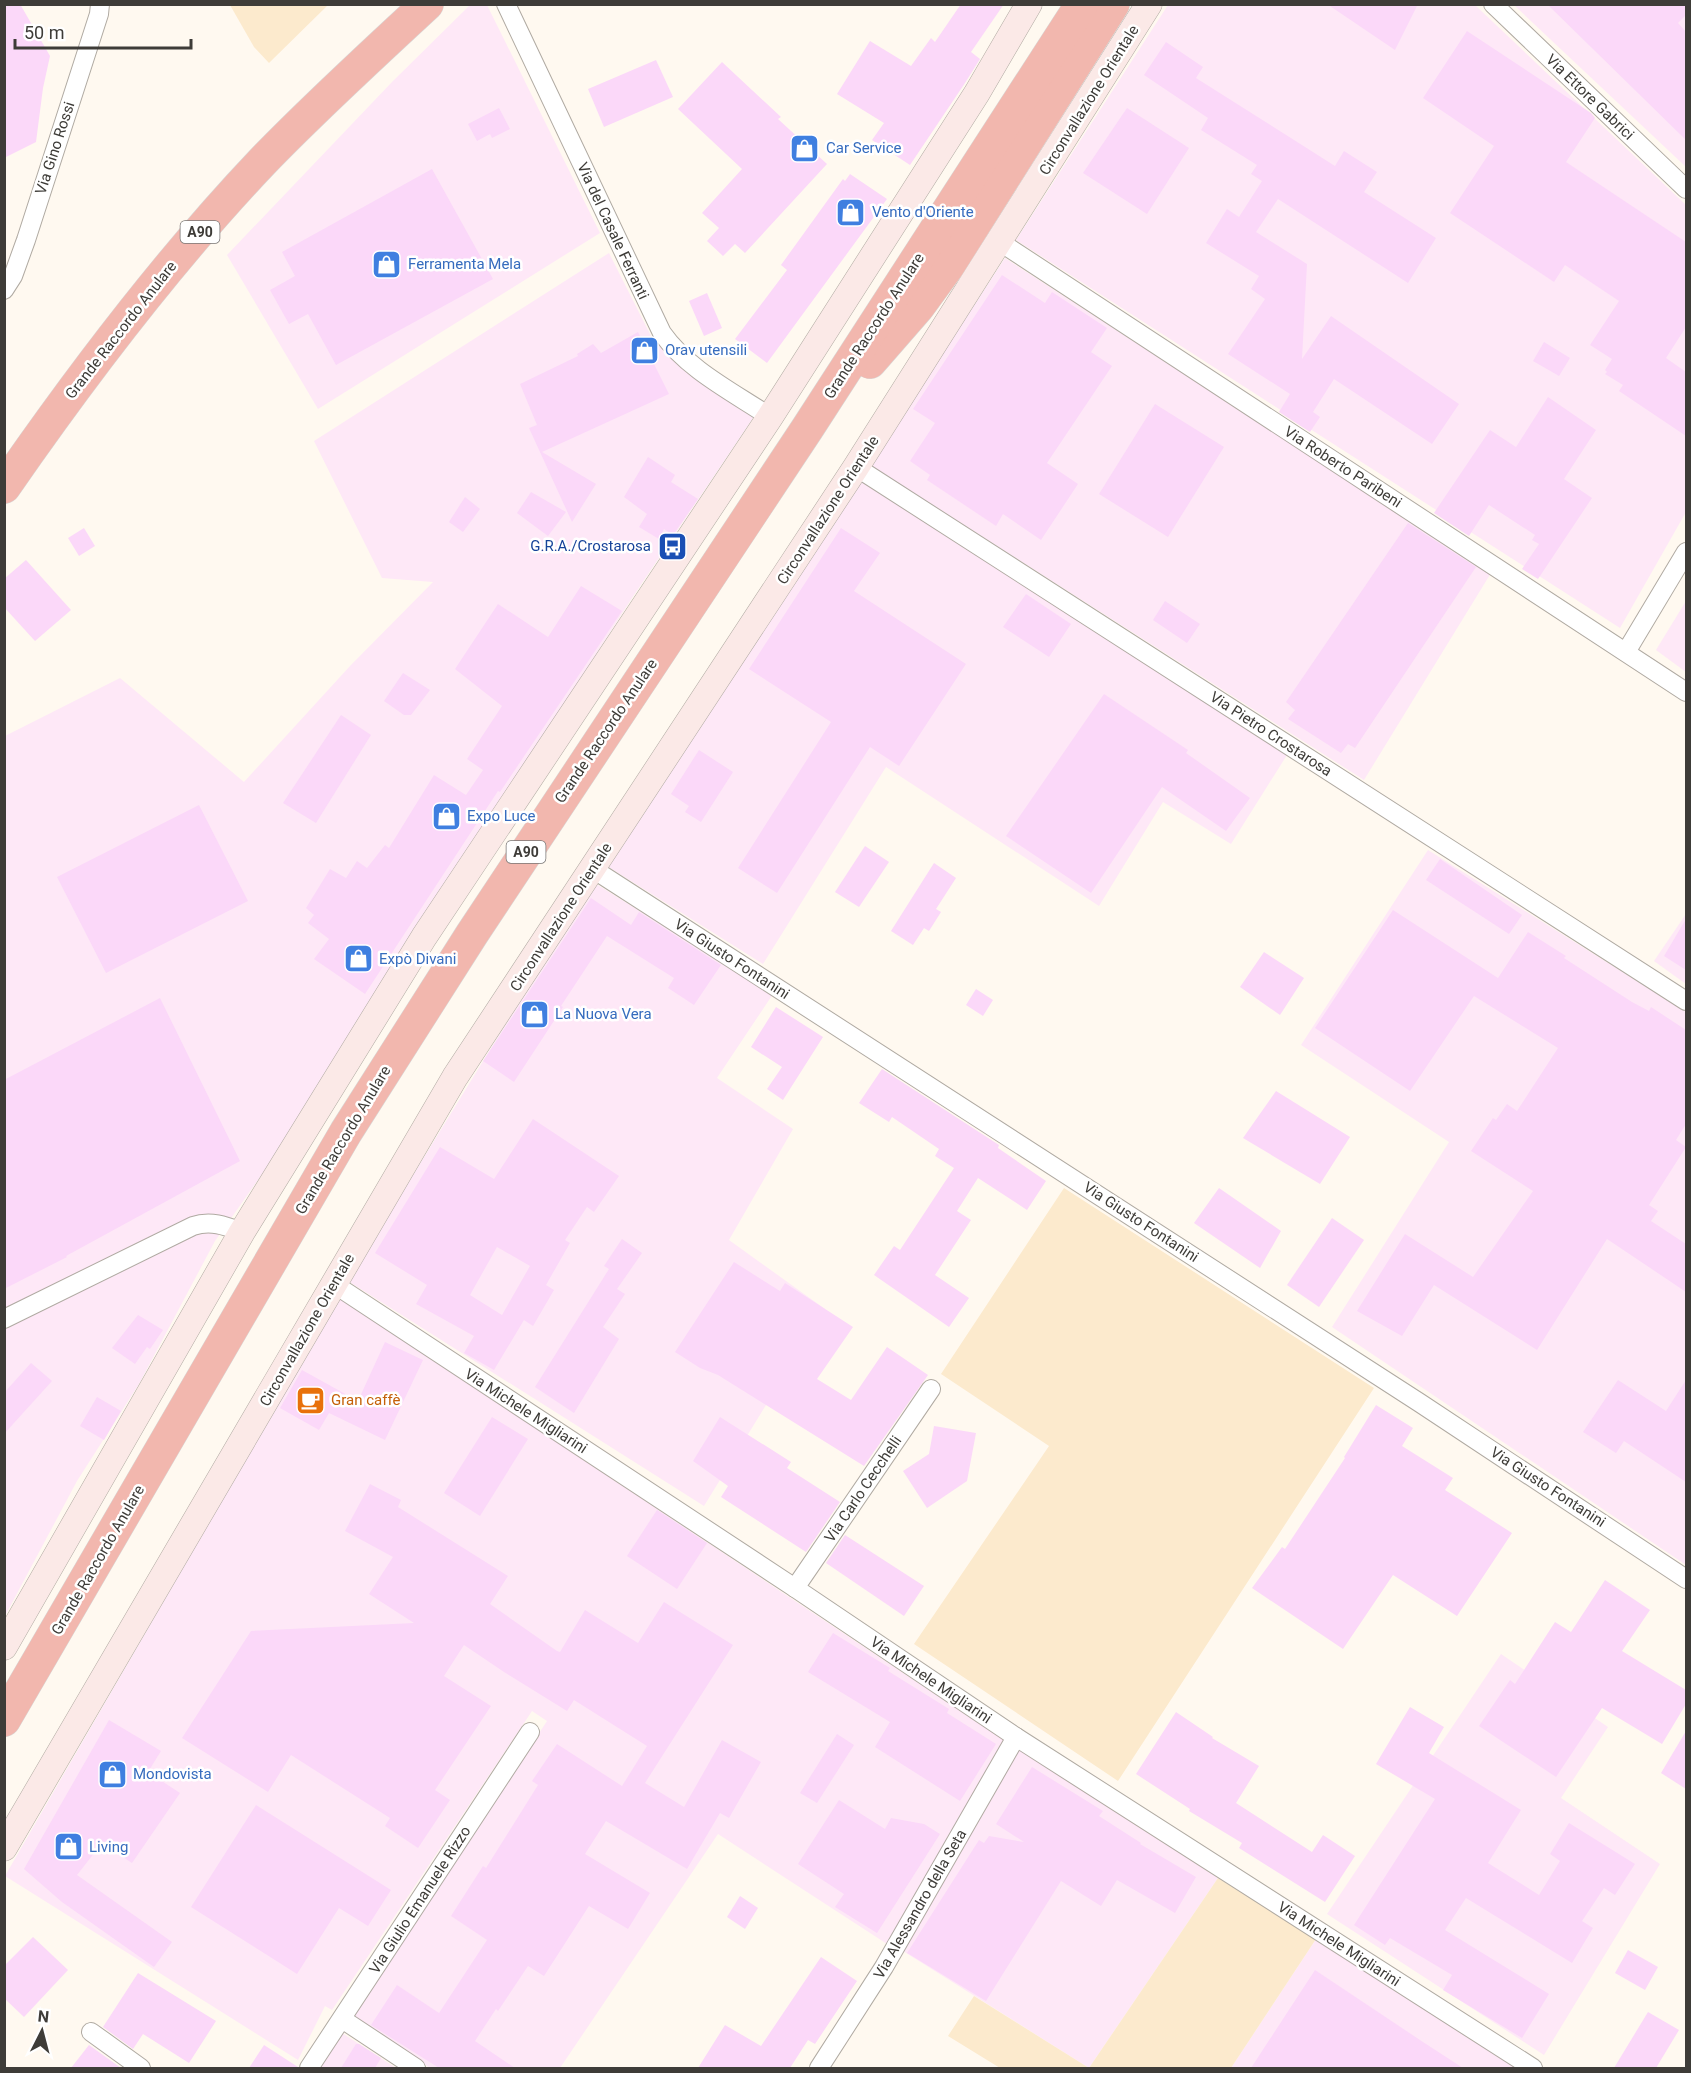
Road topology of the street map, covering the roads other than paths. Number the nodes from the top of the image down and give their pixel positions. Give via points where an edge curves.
1 (100, 4) edge
2 (427, 4) edge
3 (506, 4) edge
4 (1029, 4) edge
5 (1082, 4) edge
6 (1113, 4) edge
7 (1149, 4) edge
8 (1493, 4) edge
9 (1686, 189) edge
10 (1000, 242) junction
11 (4, 290) edge
12 (770, 417) junction
13 (807, 429) junction
14 (856, 468) junction
15 (4, 487) edge
16 (1686, 552) edge
17 (1626, 652) junction
18 (1686, 692) edge
19 (593, 869) junction
20 (1686, 1001) edge
21 (242, 1232) junction
22 (334, 1284) junction
23 (4, 1319) edge
24 (931, 1389) dead end
25 (1686, 1579) edge
26 (795, 1588) junction
27 (4, 1647) edge
28 (4, 1720) edge
29 (530, 1732) dead end
30 (1016, 1737) junction
31 (4, 1848) edge
32 (342, 2019) junction
33 (92, 2032) dead end
34 (141, 2068) edge
35 (309, 2068) edge
36 (416, 2068) edge
37 (819, 2068) edge
38 (1533, 2068) edge

1 - 11 street, Via Gino Rossi via 26,240
2 - 15 highway, Grande Raccordo Anulare / A90 via 335,88 222,207 92,364
3 - 12 street, Via del Casale Ferranti via 662,333 691,364
4 - 12 street via 977,93
5 - 13 highway, Grande Raccordo Anulare / A90
6 - 13 highway via 934,285 895,334
7 - 10 street, Circonvallazione Orientale
8 - 9 street, Via Ettore Gabrici
10 - 14 street, Circonvallazione Orientale
10 - 17 street, Via Roberto Paribeni
12 - 21 street via 424,937
13 - 28 highway, Grande Raccordo Anulare / A90 via 497,896 346,1132
14 - 19 street, Circonvallazione Orientale
14 - 20 street, Via Pietro Crostarosa
16 - 17 street
17 - 18 street, Via Roberto Paribeni
19 - 22 street, Circonvallazione Orientale via 455,1077
19 - 25 street, Via Giusto Fontanini via 1420,1402
21 - 23 street via 219,1224 193,1226
21 - 27 street
22 - 26 street, Via Michele Migliarini
22 - 31 street, Circonvallazione Orientale
24 - 26 street, Via Carlo Cecchelli
26 - 30 street, Via Michele Migliarini
29 - 32 street, Via Giulio Emanuele Rizzo
30 - 37 street, Via Alessandro della Seta via 884,1967
30 - 38 street, Via Michele Migliarini
32 - 35 street, Via Giulio Emanuele Rizzo
32 - 36 street
33 - 34 street

